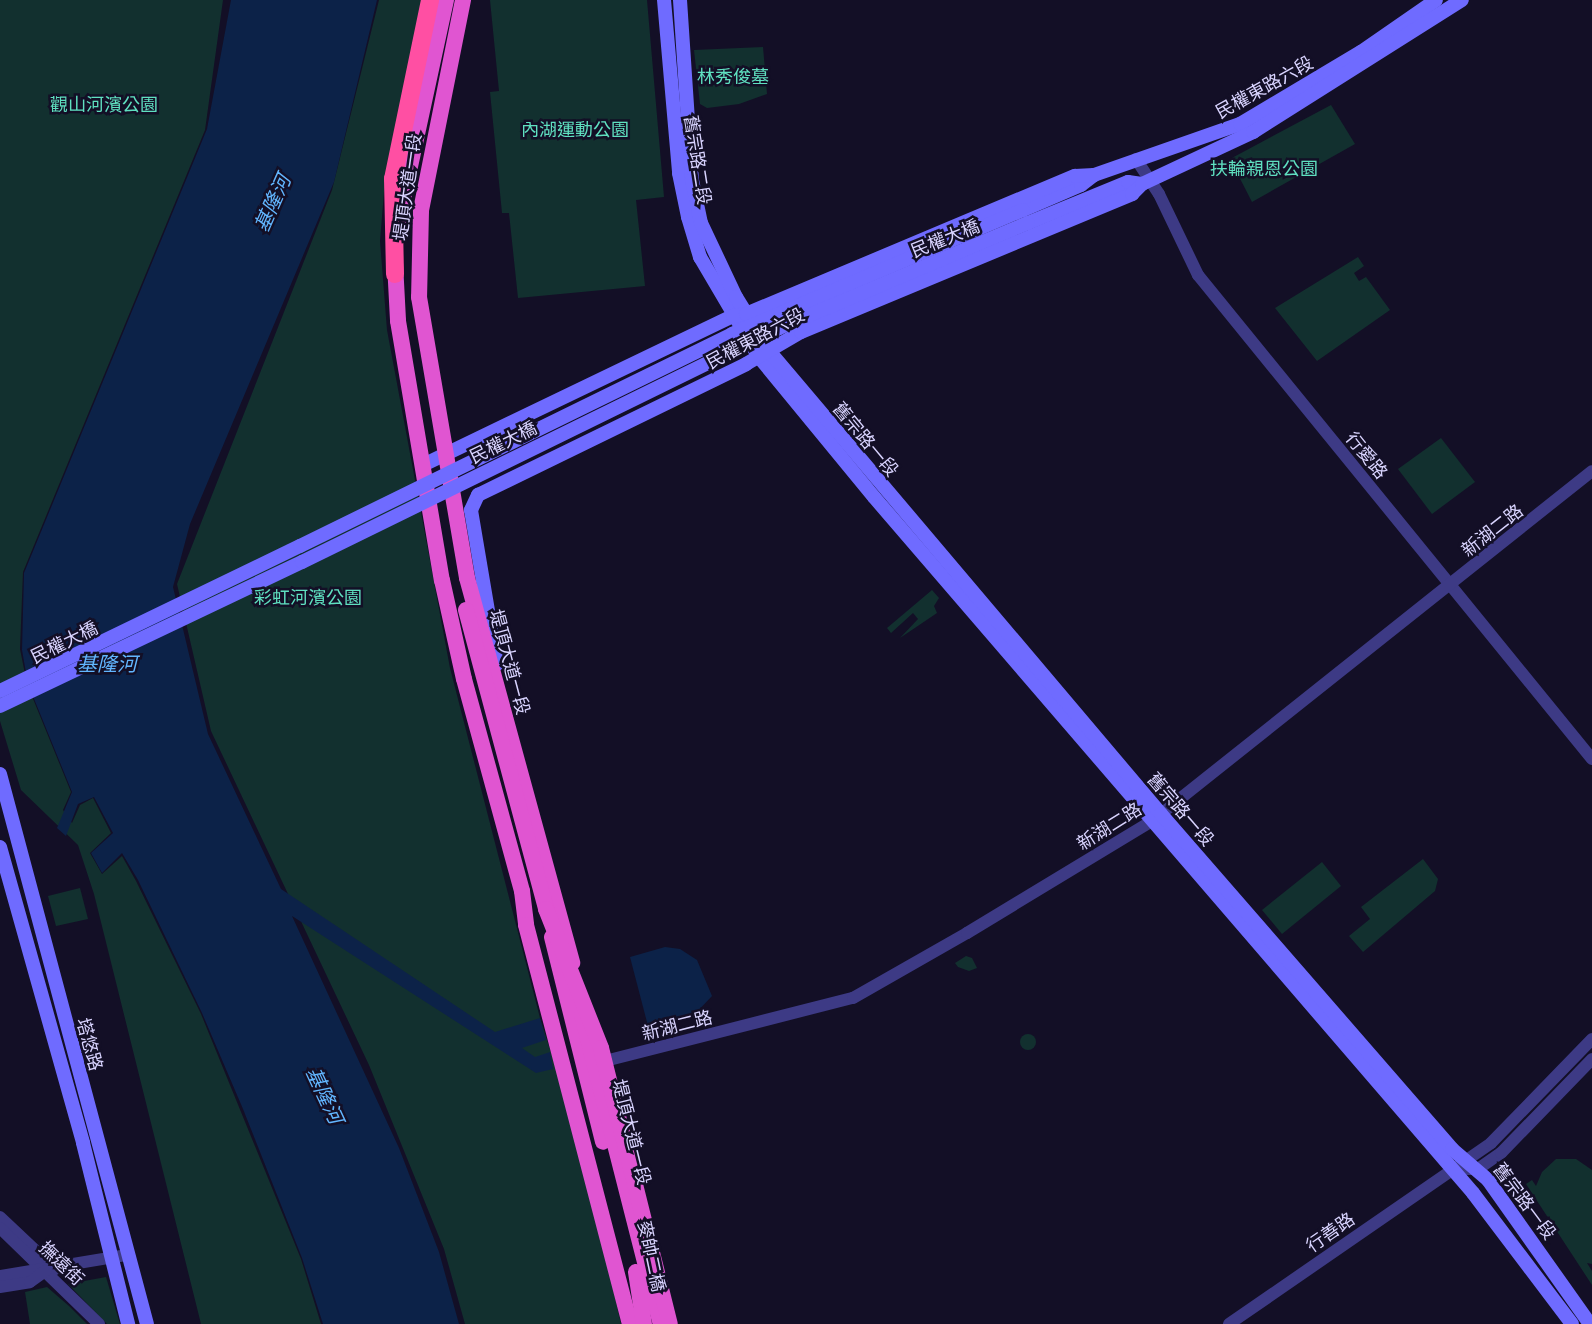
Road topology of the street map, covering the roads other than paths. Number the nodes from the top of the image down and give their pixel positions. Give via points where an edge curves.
1 (430, 0) edge
2 (446, 0) edge
3 (463, 0) edge
4 (664, 0) edge
5 (680, 0) edge
6 (1436, 0) edge
7 (1462, 0) edge
8 (1136, 159) junction
9 (1094, 175) junction
10 (1146, 182) junction
11 (1025, 216) junction
12 (395, 274) junction
13 (739, 315) junction
14 (765, 355) junction
15 (445, 455) junction
16 (423, 465) junction
17 (1592, 471) edge
18 (436, 542) junction
19 (467, 578) junction
20 (1451, 585) junction
21 (463, 611) junction
22 (495, 681) junction
23 (0, 691) edge
24 (0, 706) edge
25 (1592, 759) edge
26 (0, 774) edge
27 (1157, 818) junction
28 (533, 826) junction
29 (0, 847) edge
30 (522, 891) junction
31 (1592, 1039) edge
32 (1592, 1059) edge
33 (605, 1062) dead end
34 (585, 1094) junction
35 (1473, 1165) junction
36 (1451, 1169) junction
37 (0, 1217) edge
38 (0, 1228) edge
39 (128, 1255) junction
40 (110, 1259) junction
41 (50, 1270) junction
42 (0, 1276) edge
43 (0, 1287) edge
44 (99, 1324) edge
45 (128, 1324) edge
46 (147, 1324) edge
47 (632, 1324) edge
48 (644, 1324) edge
49 (661, 1324) edge
50 (670, 1324) edge
51 (1229, 1324) edge
52 (1572, 1324) edge
53 (1590, 1324) edge

1 - 12 highway via 393,179
2 - 12 highway, 堤頂大道一段 via 406,181
3 - 15 highway, 堤頂大道一段 via 434,132 417,254 426,352
4 - 13 main road, 舊宗路二段 via 679,173 700,257
5 - 13 main road, 舊宗路二段 via 692,180 701,223
6 - 8 main road, 民權東路六段 via 1351,58 1240,124
7 - 10 main road, 民權東路六段 via 1254,132
8 - 9 main road, 民權東路六段
8 - 10 street, 行愛路
9 - 11 main road, 民權東路六段
9 - 13 main road, 民權東路六段 via 1076,176 1024,196
10 - 11 main road, 民權東路六段 via 1128,182
10 - 14 main road, 民權東路六段 via 1132,194 801,332
10 - 20 street, 行愛路 via 1198,275
11 - 23 main road, 民權大橋, bridge via 732,334
11 - 24 main road, 民權大橋, bridge via 779,328
12 - 16 highway, 堤頂大道一段 via 398,321
13 - 14 main road, 舊宗路一段
13 - 15 main road, 民權東路六段
14 - 22 main road, 民權東路六段 via 478,495 471,510 497,662
14 - 27 main road, 舊宗路一段
15 - 16 main road, 民權東路六段
15 - 19 highway, 堤頂大道一段
16 - 18 highway, 堤頂大道一段
17 - 20 street, 新湖二路
18 - 21 highway
18 - 30 highway, 堤頂大道一段 via 464,679
19 - 21 highway
19 - 22 highway, 堤頂大道一段
20 - 25 street, 行愛路
20 - 27 street, 新湖二路
21 - 49 highway via 538,908 594,1052
21 - 50 highway, bridge via 546,909 601,1048
22 - 28 highway, 堤頂大道一段
26 - 39 main road, 塔悠路
27 - 33 street, 新湖二路 via 853,998
27 - 35 main road, 舊宗路一段 via 1452,1149
27 - 36 main road, 舊宗路一段
28 - 34 highway via 533,847
28 - 49 highway, 堤頂大道一段 via 568,939 580,1009
29 - 40 main road, 塔悠路 via 83,1143
30 - 34 highway
30 - 47 highway, 堤頂大道一段 via 526,925
31 - 35 street, 行善路
32 - 35 street, 行善路 via 1501,1153
34 - 47 highway, 麥帥二橋 via 620,1236
34 - 48 highway, 麥帥二橋 via 629,1237
35 - 36 street, 行善路
35 - 53 main road, 舊宗路一段 via 1531,1236
36 - 51 street, 行善路
36 - 52 main road, 舊宗路一段 via 1512,1240
37 - 41 street, 撫遠街
38 - 41 street, 撫遠街
39 - 40 street
39 - 46 main road, 塔悠路
40 - 41 street
40 - 45 main road, 塔悠路
41 - 42 street
41 - 43 street via 30,1281
41 - 44 street, 撫遠街

